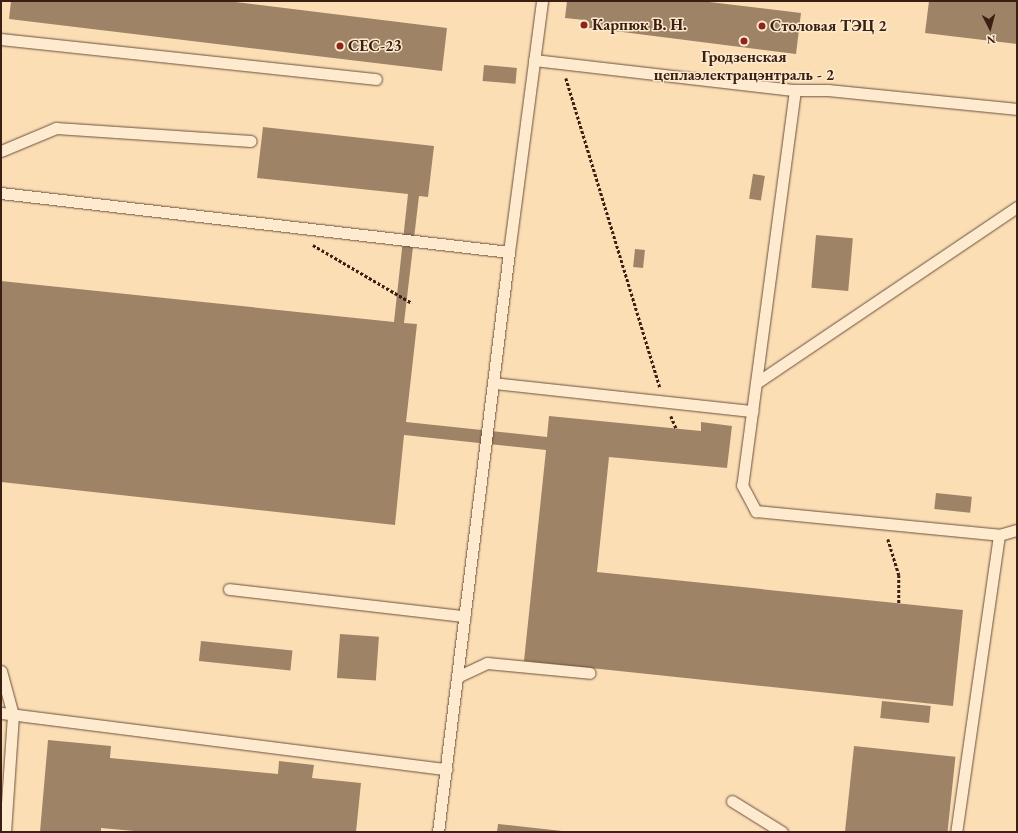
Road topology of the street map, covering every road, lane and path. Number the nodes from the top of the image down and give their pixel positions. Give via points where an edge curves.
1 (542, 1) edge
2 (1, 39) edge
3 (534, 60) junction
4 (562, 63) junction
5 (376, 78) dead end
6 (795, 90) junction
7 (1017, 109) edge
8 (251, 141) dead end
9 (1, 151) edge
10 (1, 193) edge
11 (1017, 207) edge
12 (306, 241) dead end
13 (509, 252) junction
14 (412, 303) dead end
15 (493, 383) junction
16 (756, 383) junction
17 (665, 402) junction
18 (752, 411) junction
19 (676, 428) dead end
20 (875, 523) junction
21 (1017, 530) edge
22 (999, 535) junction
23 (229, 589) dead end
24 (899, 603) dead end
25 (464, 616) junction
26 (1, 672) edge
27 (590, 673) dead end
28 (457, 677) junction
29 (1, 713) edge
30 (13, 715) junction
31 (446, 769) junction
32 (732, 801) dead end
33 (4, 815) edge
34 (5, 832) edge
35 (438, 832) edge
36 (782, 832) edge
37 (956, 832) edge

1 - 3 lane
2 - 5 lane
3 - 4 lane
3 - 13 lane
4 - 6 lane
4 - 17 path
6 - 7 lane via 828,90
6 - 16 lane
8 - 9 lane via 56,128
10 - 13 lane
11 - 16 lane
12 - 14 path
13 - 15 lane
15 - 17 lane
15 - 25 lane
16 - 18 lane
17 - 18 lane
17 - 19 path
18 - 20 lane via 742,485 756,512
20 - 22 lane
20 - 24 path via 889,541 899,575
21 - 22 lane
22 - 37 lane
23 - 25 lane
25 - 28 lane
26 - 30 lane
27 - 28 lane via 486,663
28 - 31 lane
29 - 30 lane
30 - 31 lane
30 - 33 lane
31 - 35 lane
32 - 36 lane
33 - 34 lane

